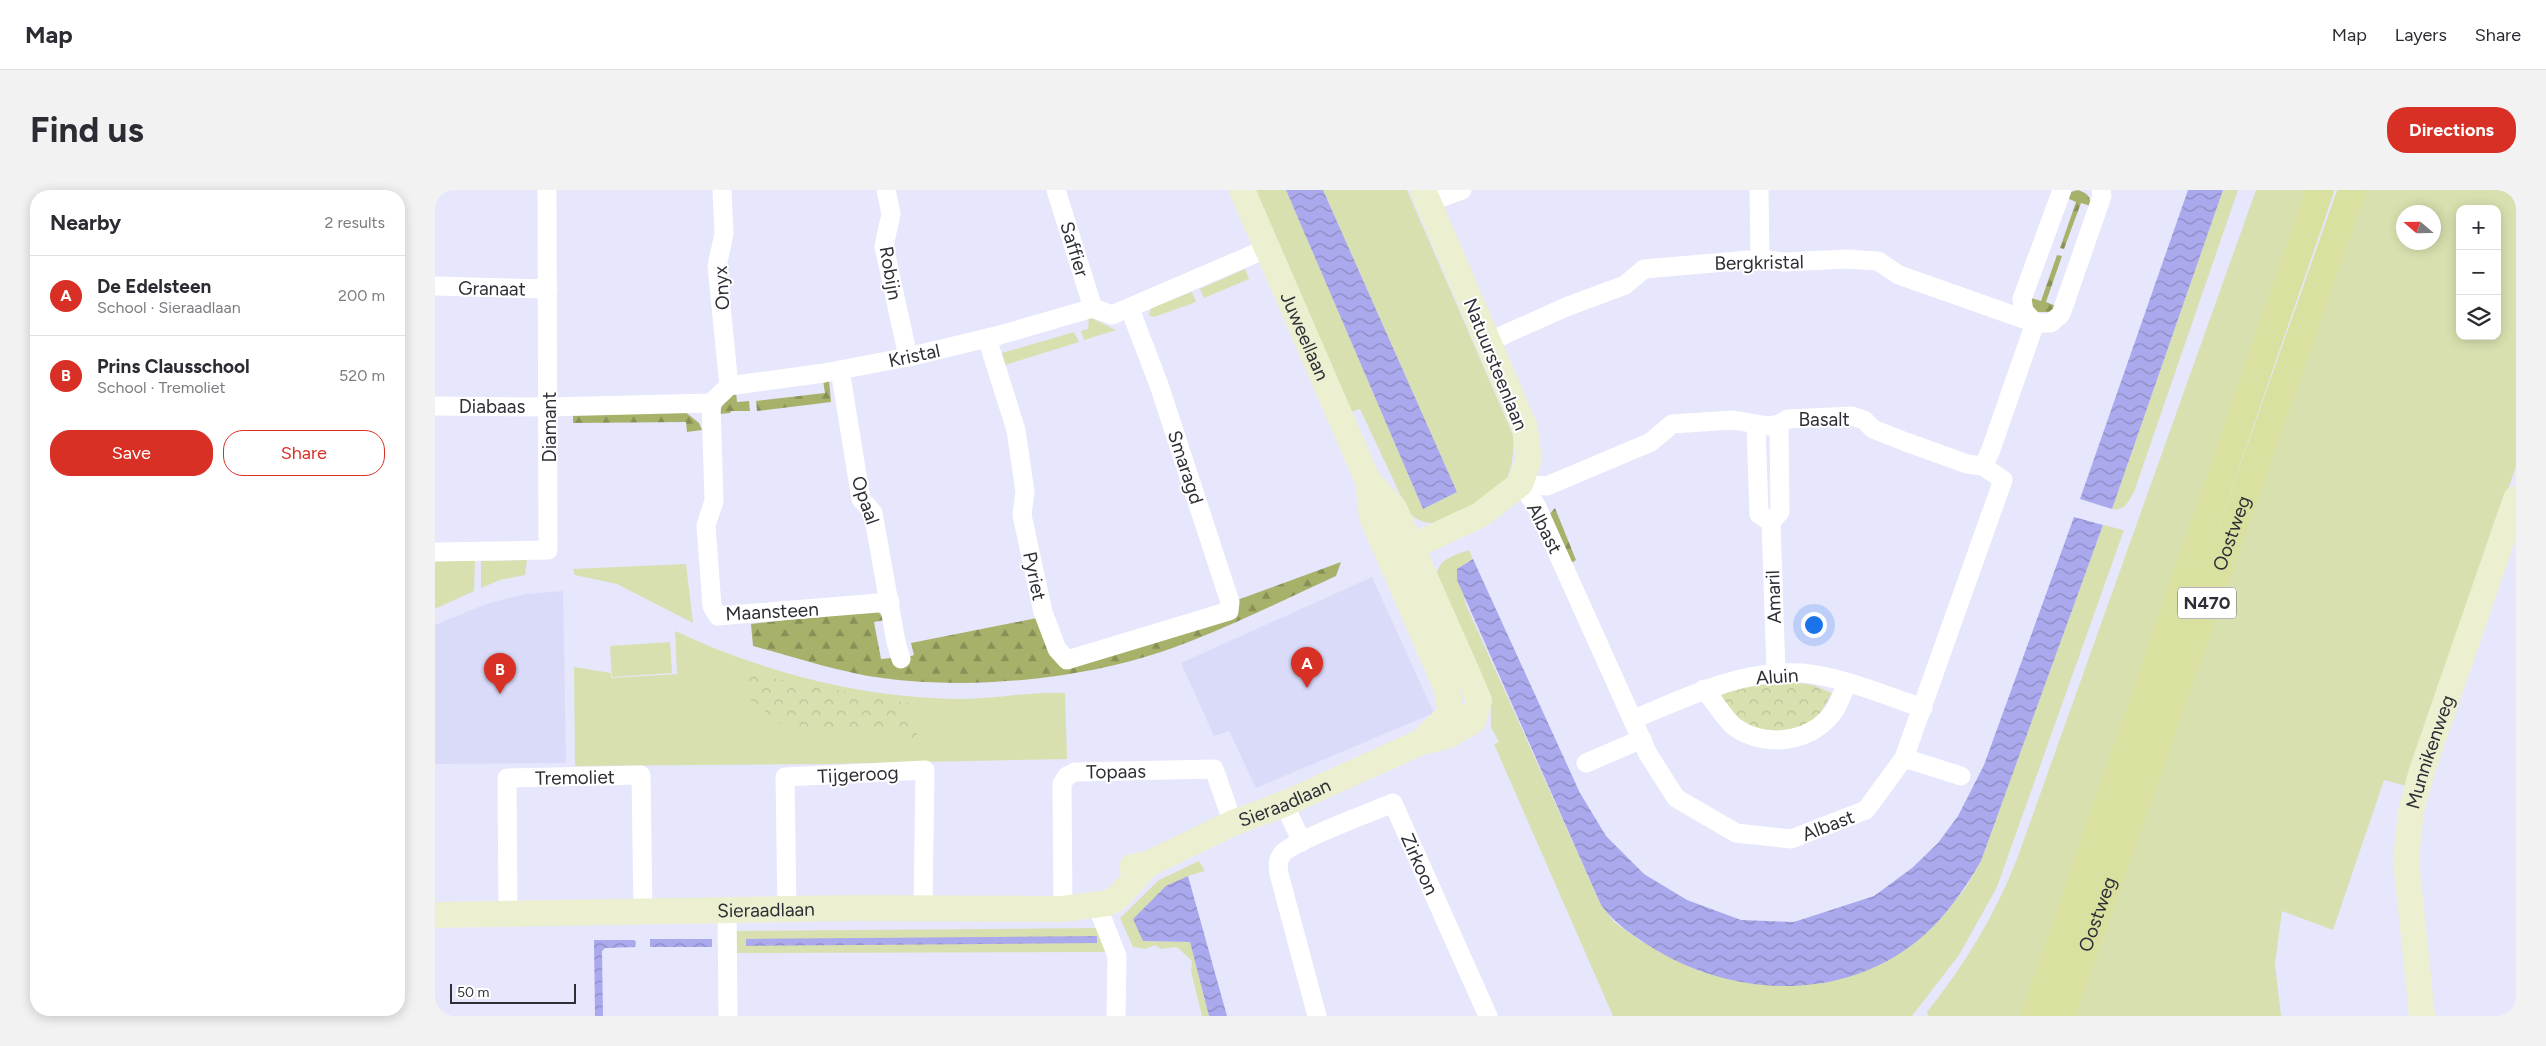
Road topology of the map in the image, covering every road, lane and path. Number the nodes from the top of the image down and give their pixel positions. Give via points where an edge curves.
1 (547, 190) edge
2 (722, 190) edge
3 (886, 190) edge
4 (1056, 190) edge
5 (1242, 190) edge
6 (1462, 190) edge
7 (1759, 190) edge
8 (2062, 190) edge
9 (2101, 190) edge
10 (2320, 190) edge
11 (2352, 190) edge
12 (1426, 196) edge
13 (1268, 248) junction
14 (1761, 259) junction
15 (435, 286) edge
16 (548, 289) junction
17 (1093, 308) junction
18 (1131, 309) junction
19 (2035, 323) junction
20 (987, 338) junction
21 (1488, 342) junction
22 (908, 357) junction
23 (840, 370) junction
24 (729, 386) junction
25 (711, 403) junction
26 (435, 406) edge
27 (549, 407) junction
28 (1779, 424) junction
29 (1756, 426) junction
30 (1983, 466) junction
31 (1520, 484) junction
32 (2516, 499) edge
33 (1771, 522) junction
34 (435, 552) edge
35 (1400, 552) junction
36 (890, 602) junction
37 (1213, 614) joint
38 (901, 659) dead end
39 (1776, 672) junction
40 (1847, 684) junction
41 (1705, 689) junction
42 (1923, 708) junction
43 (1634, 719) junction
44 (1642, 739) junction
45 (1905, 758) junction
46 (1587, 763) dead end
47 (1961, 776) dead end
48 (1284, 804) junction
49 (1233, 823) junction
50 (1302, 842) junction
51 (1096, 903) junction
52 (923, 908) junction
53 (787, 909) junction
54 (1063, 909) junction
55 (727, 910) junction
56 (643, 911) junction
57 (508, 913) junction
58 (435, 915) edge
59 (728, 1016) edge
60 (1116, 1016) edge
61 (1317, 1016) edge
62 (1488, 1016) edge
63 (2035, 1016) edge
64 (2061, 1016) edge
65 (2422, 1016) edge

1 - 16 street, Diamant
2 - 24 street, Onyx via 724,234 717,266
3 - 22 street, Robijn via 891,214 883,246
4 - 17 street, Saffier
5 - 13 street, Juweellaan
6 - 12 street
7 - 14 street
8 - 19 street via 2022,300 2024,311
9 - 19 street via 2102,196 2061,314 2051,323
10 - 63 main road, Oostweg / N470
11 - 64 main road, Oostweg / N470
12 - 21 street, Natuursteenlaan
13 - 18 street, Kristal
13 - 35 street, Juweellaan via 1369,481 1394,508
14 - 19 street, Bergkristal via 1784,262 1878,261 1899,275
14 - 21 street, Bergkristal via 1644,270 1625,285
15 - 16 street, Granaat
16 - 27 street, Diamant
17 - 18 street, Kristal via 1112,315
17 - 20 street, Kristal
18 - 37 street, Smaragd via 1230,602 1229,611
19 - 30 street
20 - 22 street, Kristal
20 - 37 street, Pyriet via 1016,430 1025,492 1022,515 1043,612 1057,649 1067,660
21 - 31 street, Natuursteenlaan via 1525,428 1529,459
22 - 23 street, Kristal
23 - 24 street, Kristal
23 - 36 street, Opaal via 861,499 873,512
24 - 25 street
25 - 27 street
25 - 36 street, Maansteen via 714,501 706,525 712,606 718,616
26 - 27 street, Diabaas
27 - 34 street, Diamant via 548,550
28 - 29 street, Basalt
28 - 30 street, Basalt via 1788,419 1851,416 1906,442 1967,464
28 - 33 street, Amaril via 1779,512
29 - 31 street, Basalt via 1733,420 1672,424 1651,442 1547,486
29 - 33 street via 1759,514
30 - 42 street, Albast via 2003,480
31 - 35 street via 1480,515
31 - 43 street, Albast via 1536,505
32 - 65 street, Munnikenweg via 2421,771 2411,811 2406,860
33 - 39 street, Amaril
35 - 48 street, Sieraadlaan via 1479,701 1473,721 1447,736 1421,742
36 - 38 street, Opaal
39 - 40 street, Aluin via 1804,673
39 - 41 street, Aluin
40 - 41 street via 1835,710 1817,727 1797,737 1777,741 1754,737 1735,727
40 - 42 street, Aluin
41 - 43 street, Aluin
42 - 45 street, Albast
43 - 44 street, Albast
44 - 45 street, Albast via 1676,798 1736,833 1791,839 1866,810
44 - 46 street
45 - 47 street
48 - 49 street, Sieraadlaan
48 - 50 street
49 - 51 street, Sieraadlaan via 1148,864 1116,899
49 - 54 street, Topaas via 1214,769 1075,772 1067,776 1062,784
50 - 61 street, Zirkoon via 1284,851 1278,861 1279,874
50 - 62 street, Zirkoon via 1393,803
51 - 54 street, Sieraadlaan
51 - 60 street via 1117,956
52 - 53 street, Sieraadlaan
52 - 53 street, Tijgeroog via 925,770 785,777
52 - 54 street, Sieraadlaan
53 - 55 street, Sieraadlaan
55 - 56 street, Sieraadlaan
55 - 59 street
56 - 57 street, Sieraadlaan
56 - 57 street, Tremoliet via 641,775 507,778
57 - 58 street, Sieraadlaan

